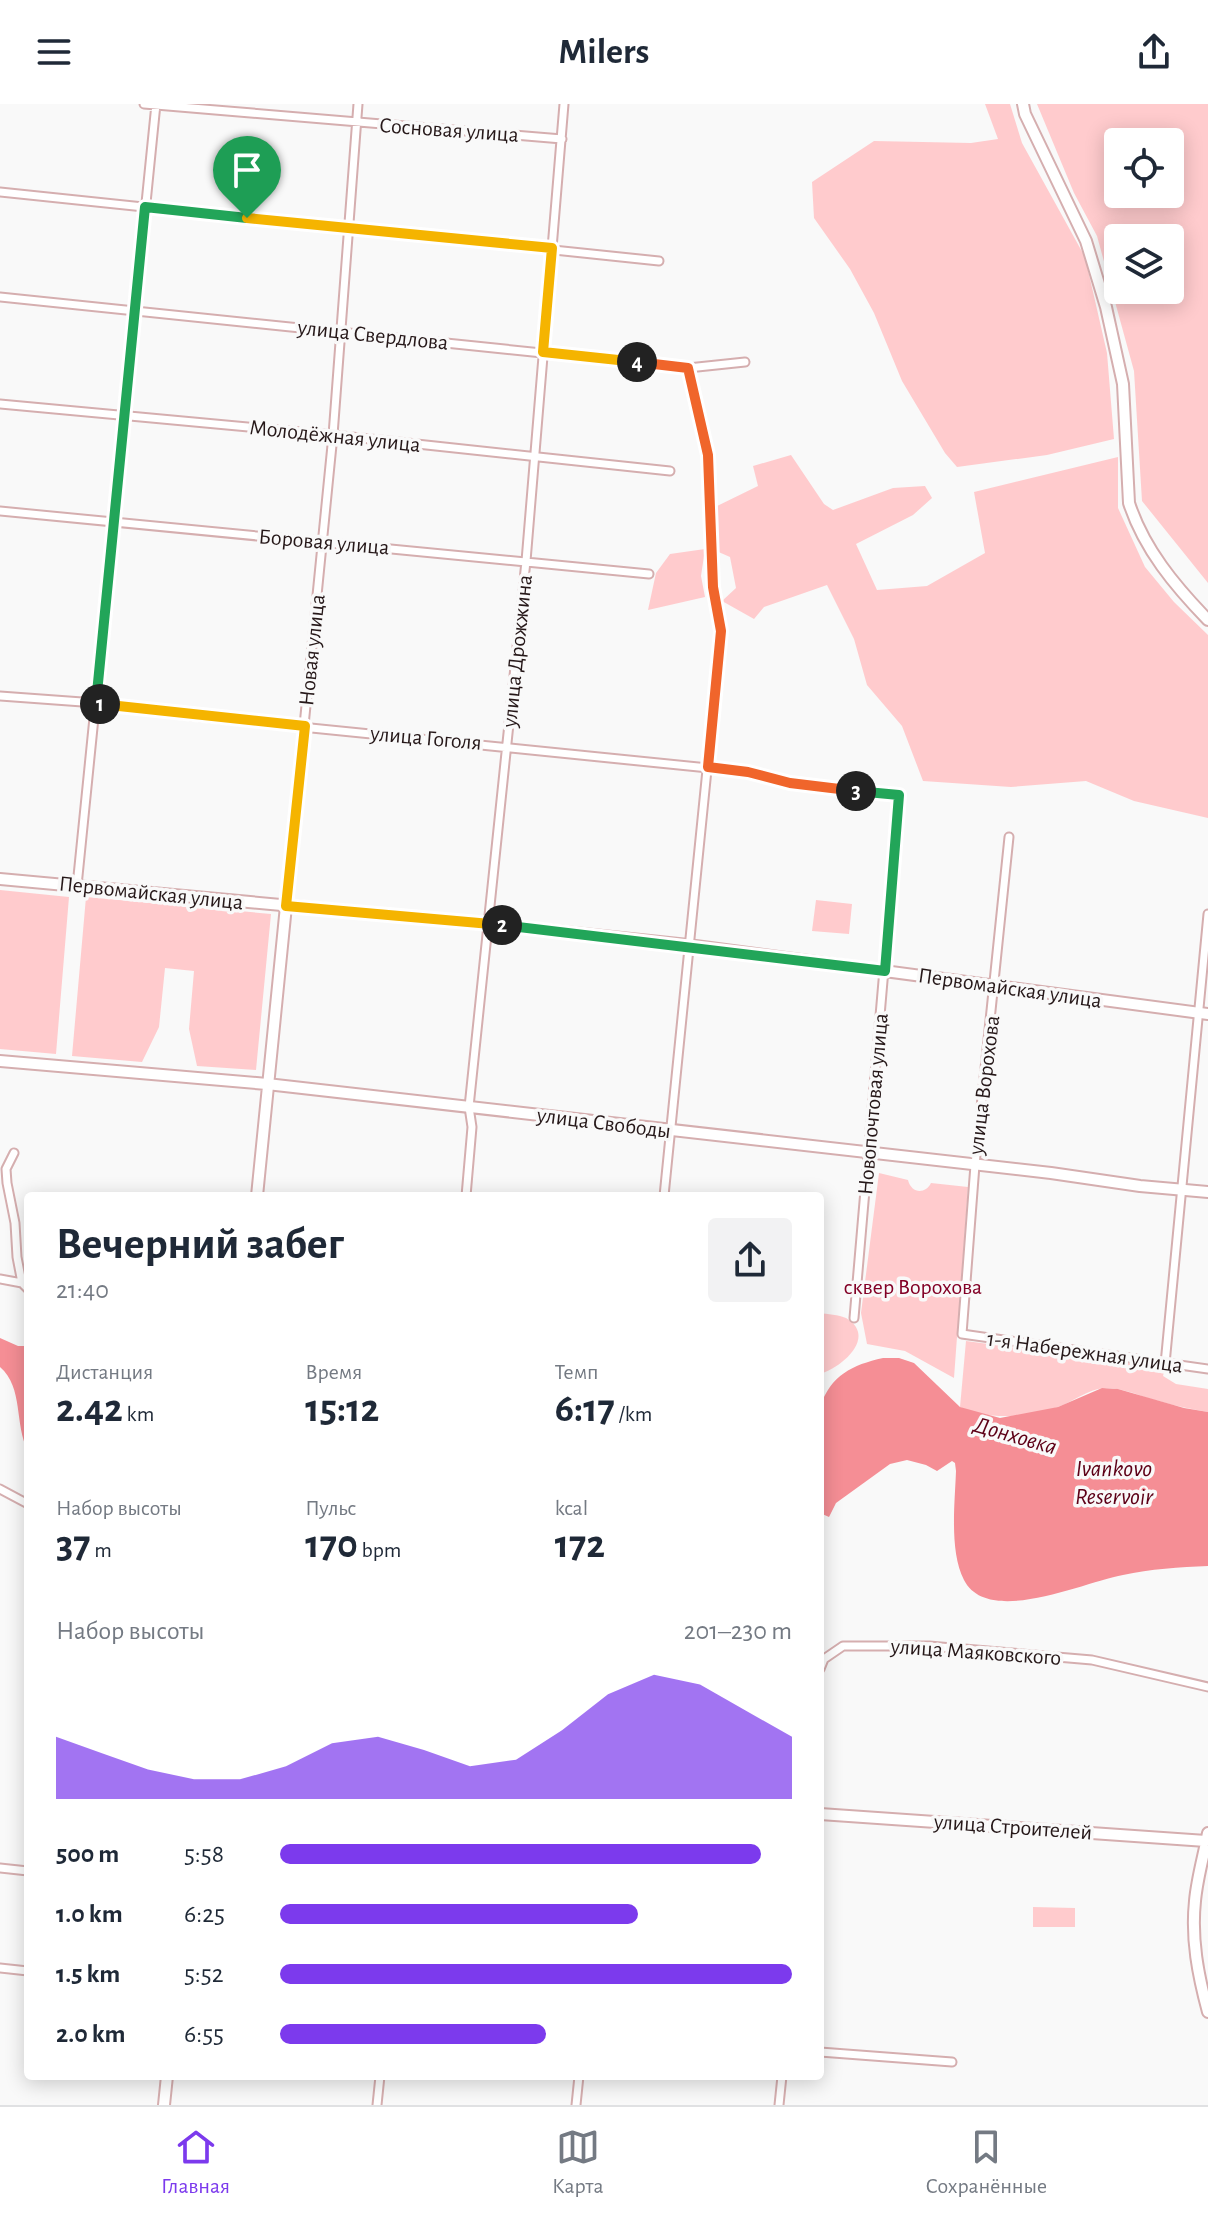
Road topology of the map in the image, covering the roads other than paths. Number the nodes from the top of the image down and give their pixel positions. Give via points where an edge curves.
1 (144, 104) edge
2 (156, 104) edge
3 (358, 104) edge
4 (564, 104) edge
5 (1023, 104) edge
6 (357, 123) junction
7 (562, 139) junction
8 (0, 192) edge
9 (145, 207) junction
10 (349, 228) junction
11 (552, 248) junction
12 (659, 261) dead end
13 (0, 297) edge
14 (135, 311) junction
15 (340, 332) junction
16 (543, 352) junction
17 (745, 362) dead end
18 (688, 368) junction
19 (0, 404) edge
20 (124, 416) junction
21 (333, 435) junction
22 (534, 456) junction
23 (670, 471) dead end
24 (0, 511) edge
25 (113, 523) junction
26 (323, 542) junction
27 (526, 561) junction
28 (649, 574) dead end
29 (1208, 620) edge
30 (0, 696) edge
31 (96, 703) junction
32 (305, 726) junction
33 (507, 745) junction
34 (708, 767) junction
35 (899, 795) joint
36 (1009, 837) dead end
37 (0, 879) edge
38 (77, 886) junction
39 (286, 906) junction
40 (1208, 914) edge
41 (488, 924) junction
42 (688, 945) junction
43 (885, 971) junction
44 (995, 987) junction
45 (1203, 1013) edge
46 (0, 1061) edge
47 (267, 1084) junction
48 (469, 1107) junction
49 (671, 1131) junction
50 (14, 1153) dead end
51 (869, 1153) junction
52 (975, 1165) junction
53 (1181, 1190) junction
54 (257, 1192) edge
55 (466, 1192) edge
56 (664, 1192) edge
57 (1208, 1192) edge
58 (0, 1279) edge
59 (24, 1280) edge
60 (24, 1286) edge
61 (854, 1318) dead end
62 (962, 1334) joint
63 (1165, 1364) junction
64 (1208, 1369) edge
65 (0, 1489) edge
66 (24, 1502) edge
67 (824, 1659) edge
68 (1208, 1687) edge
69 (824, 1814) edge
70 (1207, 1837) edge
71 (0, 1868) edge
72 (24, 1871) edge
73 (0, 1968) edge
74 (24, 1971) edge
75 (1208, 2012) edge
76 (824, 2052) edge
77 (952, 2062) dead end
78 (167, 2080) edge
79 (380, 2080) edge
80 (579, 2080) edge
81 (782, 2080) edge
82 (164, 2105) edge
83 (377, 2105) edge
84 (576, 2105) edge
85 (779, 2105) edge

1 - 2 street, Сосновая улица
2 - 6 street, Сосновая улица
2 - 9 street
3 - 6 street, Новая улица
4 - 7 street, улица Дрожжина
5 - 29 street via 1086,241 1106,307 1123,384 1129,503 1135,520 1177,588
6 - 7 street, Сосновая улица
6 - 10 street, Новая улица
7 - 11 street, улица Дрожжина
8 - 9 street
9 - 10 street
9 - 14 street
10 - 11 street
10 - 15 street, Новая улица
11 - 12 street
11 - 16 street, улица Дрожжина
13 - 14 street, улица Свердлова
14 - 15 street, улица Свердлова
14 - 20 street
15 - 16 street, улица Свердлова
15 - 21 street, Новая улица
16 - 18 street, улица Свердлова
16 - 22 street, улица Дрожжина
17 - 18 street, улица Свердлова
18 - 34 street via 708,455 713,587 721,631
19 - 20 street, Молодёжная улица
20 - 21 street, Молодёжная улица
20 - 25 street
21 - 22 street, Молодёжная улица
21 - 26 street, Новая улица
22 - 23 street, Молодёжная улица
22 - 27 street, улица Дрожжина
24 - 25 street, Боровая улица
25 - 26 street, Боровая улица
25 - 31 street
26 - 27 street, Боровая улица
26 - 32 street, Новая улица
27 - 28 street, Боровая улица
27 - 33 street, улица Дрожжина
30 - 31 street, улица Гоголя
31 - 32 street, улица Гоголя
31 - 38 street
32 - 33 street, улица Гоголя
32 - 39 street, Новая улица
33 - 34 street, улица Гоголя
33 - 41 street, улица Дрожжина
34 - 35 street, улица Гоголя
34 - 42 street
35 - 43 street, Новопочтовая улица
36 - 44 street, улица Ворохова
37 - 38 street, Первомайская улица
38 - 39 street, Первомайская улица
39 - 41 street, Первомайская улица
39 - 47 street, Новая улица
40 - 45 street
41 - 42 street, Первомайская улица
41 - 48 street, улица Дрожжина
42 - 43 street, Первомайская улица
42 - 49 street
43 - 44 street, Первомайская улица
43 - 51 street, Новопочтовая улица
44 - 45 street, Первомайская улица
44 - 52 street, улица Ворохова
45 - 53 street
46 - 47 street, улица Свободы
47 - 48 street, улица Свободы
47 - 54 street, Новая улица
48 - 49 street, улица Свободы
48 - 55 street, улица Дрожжина
49 - 51 street, улица Свободы
49 - 56 street
50 - 59 street via 6,1169 7,1183
51 - 52 street, улица Свободы
51 - 61 street, Новопочтовая улица
52 - 53 street, улица Свободы
52 - 62 street, улица Ворохова
53 - 57 street, улица Свободы
53 - 63 street
58 - 60 street
62 - 63 street, 1-я Набережная улица
63 - 64 street, 1-я Набережная улица
65 - 66 street
67 - 68 street, улица Маяковского via 843,1646 929,1646 1077,1658
69 - 70 street, улица Строителей
70 - 75 street via 1194,1927
71 - 72 street
73 - 74 street
76 - 77 street
78 - 82 street
79 - 83 street
80 - 84 street
81 - 85 street

